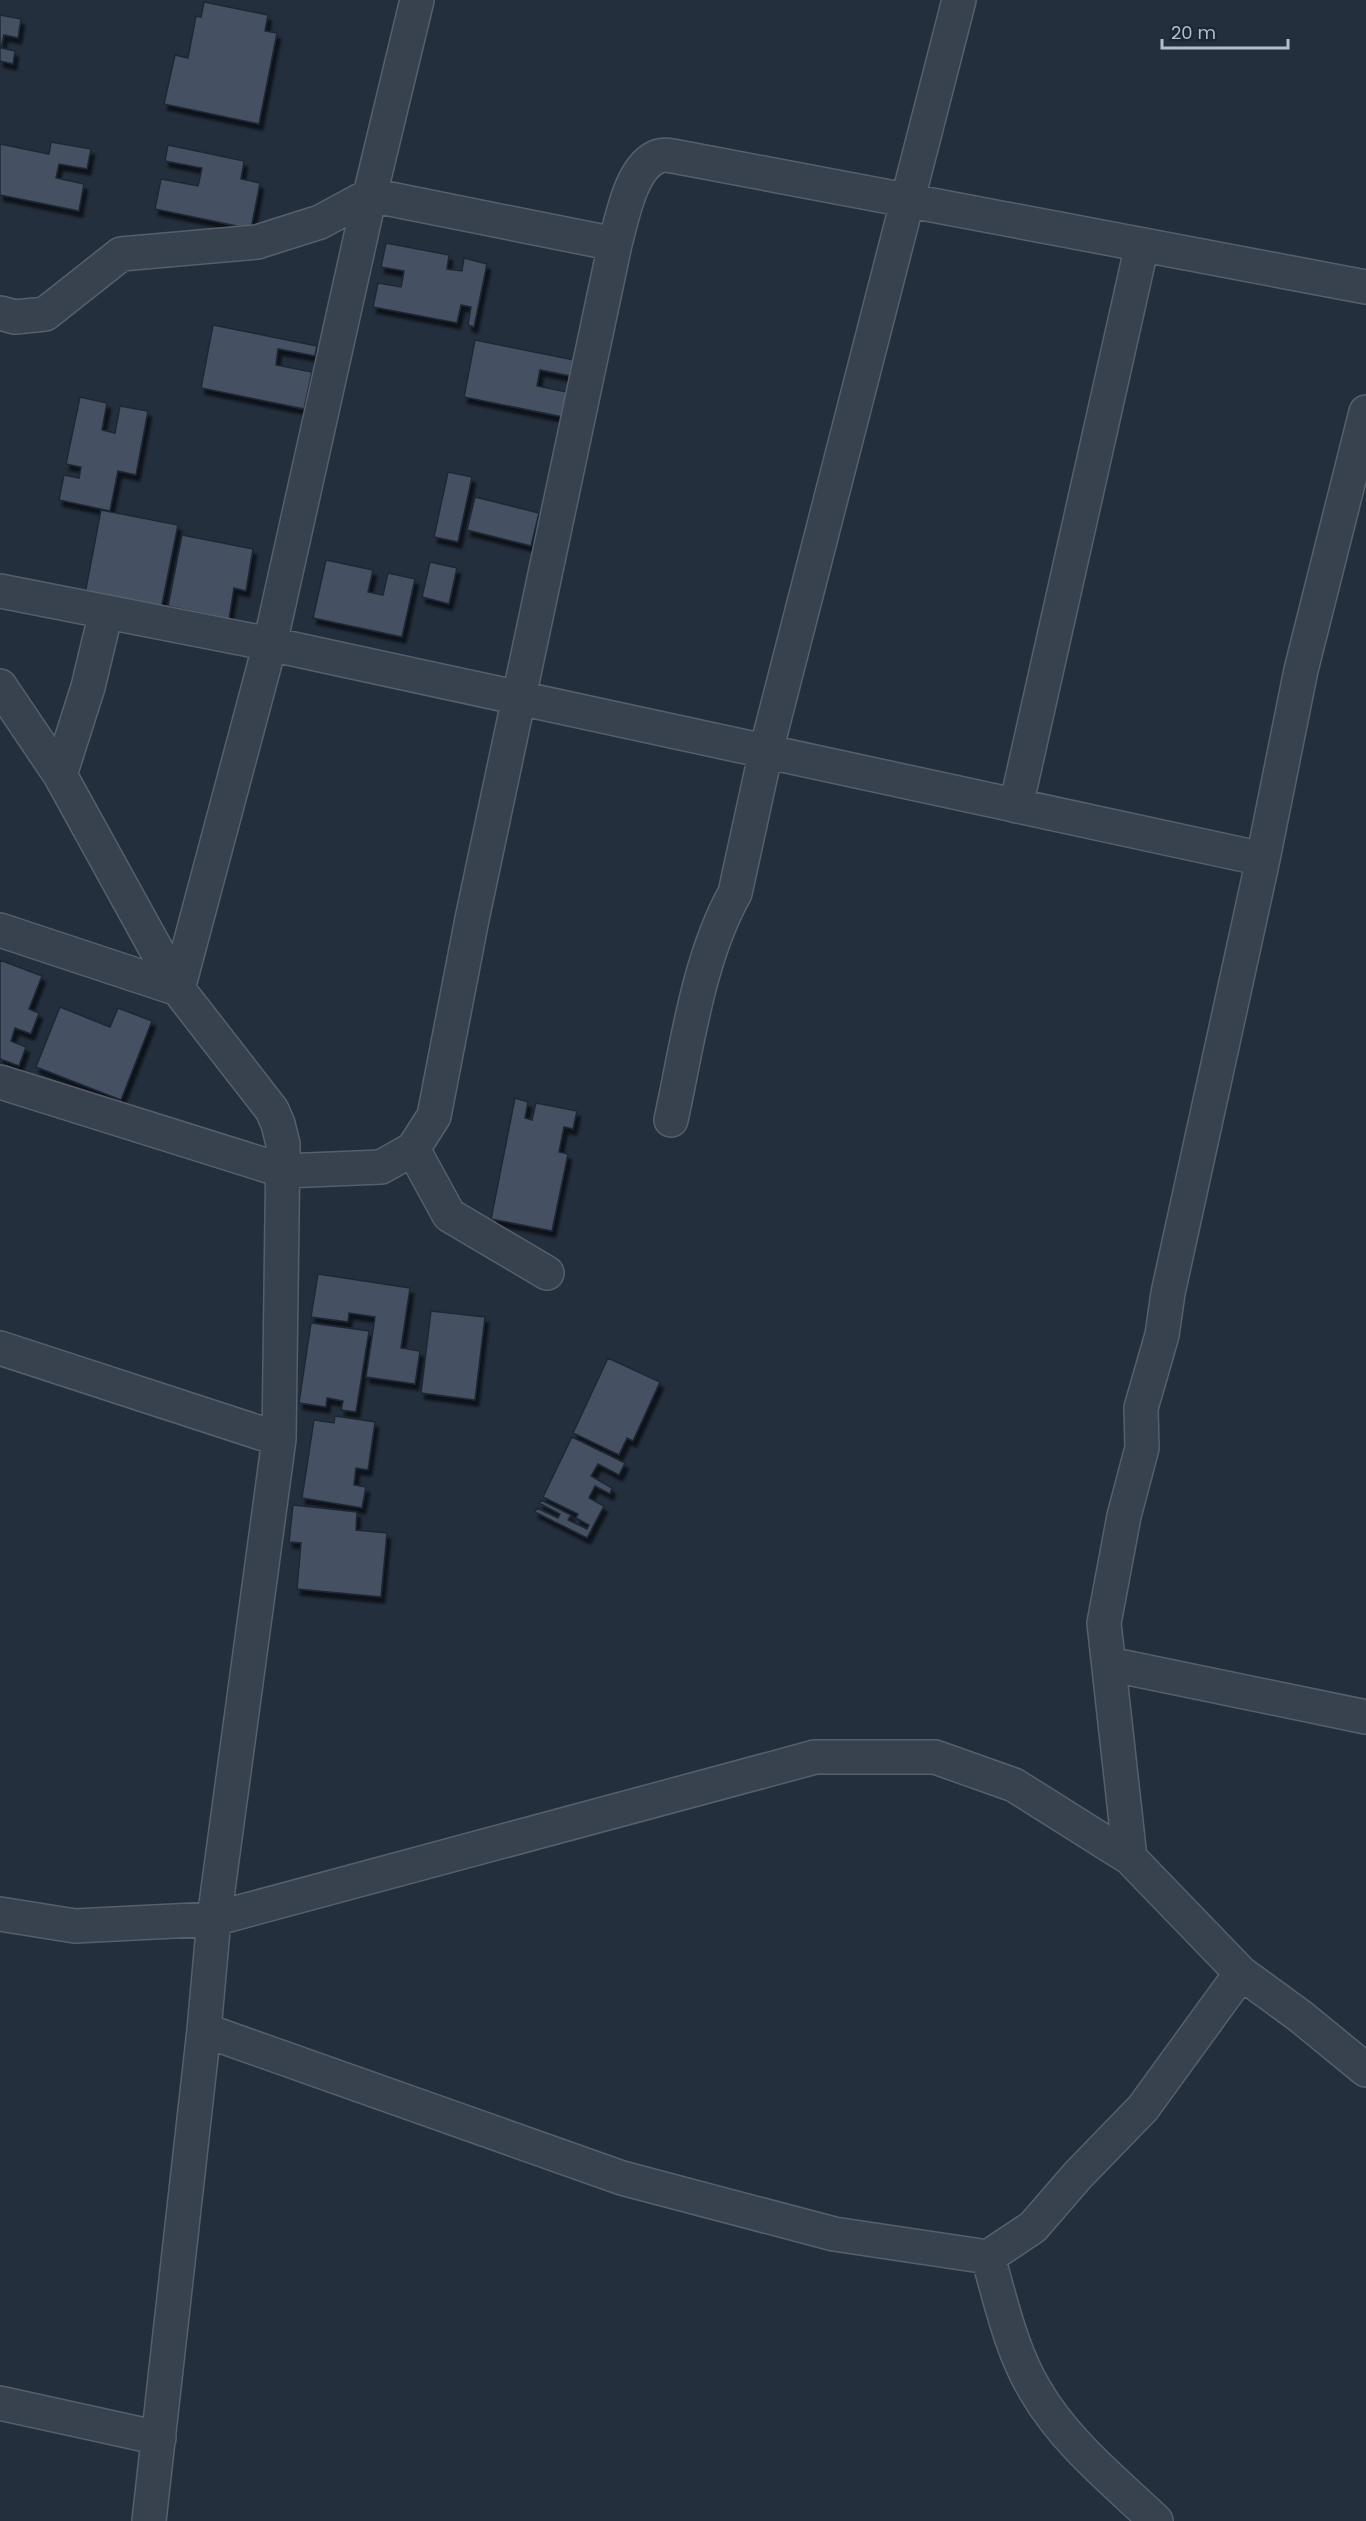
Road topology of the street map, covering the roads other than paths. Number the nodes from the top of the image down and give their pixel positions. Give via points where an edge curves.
1 (417, 0) edge
2 (959, 0) edge
3 (370, 195) junction
4 (909, 200) junction
5 (615, 244) junction
6 (1142, 245) junction
7 (1366, 287) edge
8 (0, 313) edge
9 (1366, 412) edge
10 (0, 591) edge
11 (106, 612) junction
12 (270, 644) junction
13 (0, 686) edge
14 (519, 698) junction
15 (766, 752) junction
16 (60, 775) junction
17 (1016, 806) junction
18 (1263, 859) junction
19 (0, 930) edge
20 (178, 989) junction
21 (0, 1082) edge
22 (670, 1120) dead end
23 (413, 1149) junction
24 (284, 1171) junction
25 (547, 1273) dead end
26 (0, 1348) edge
27 (279, 1439) junction
28 (1109, 1664) junction
29 (1366, 1717) edge
30 (1130, 1858) junction
31 (0, 1914) edge
32 (214, 1919) junction
33 (1241, 1973) junction
34 (204, 2030) junction
35 (1366, 2070) edge
36 (988, 2257) junction
37 (0, 2403) edge
38 (159, 2438) junction
39 (149, 2521) edge
40 (1156, 2521) edge

1 - 3 street
2 - 4 street
3 - 5 street
3 - 8 street via 320,222 257,242 121,254 45,314 15,317
3 - 12 street
4 - 5 street via 660,155 648,162 633,181
4 - 6 street
4 - 15 street
5 - 14 street
6 - 7 street
6 - 17 street
9 - 18 street via 1301,670
10 - 11 street
11 - 12 street
11 - 16 street via 88,687
12 - 14 street
12 - 20 street
13 - 16 street
14 - 15 street
14 - 23 street via 434,1116
15 - 17 street
15 - 22 street via 735,893 708,957
16 - 20 street
17 - 18 street
18 - 28 street via 1162,1335 1141,1408 1142,1448 1124,1516 1104,1623
19 - 20 street
20 - 24 street via 272,1110 283,1144
21 - 24 street
23 - 24 street via 381,1167
23 - 25 street via 449,1215
24 - 27 street
26 - 27 street
27 - 32 street
28 - 29 street
28 - 30 street
30 - 32 street via 1014,1785 935,1757 815,1757
30 - 33 street
31 - 32 street via 75,1926
32 - 34 street
33 - 35 street
33 - 36 street via 1143,2108 1033,2227
34 - 36 street via 622,2178 834,2234
34 - 38 street
36 - 40 street via 1016,2351 1035,2391 1071,2441
37 - 38 street
38 - 39 street

